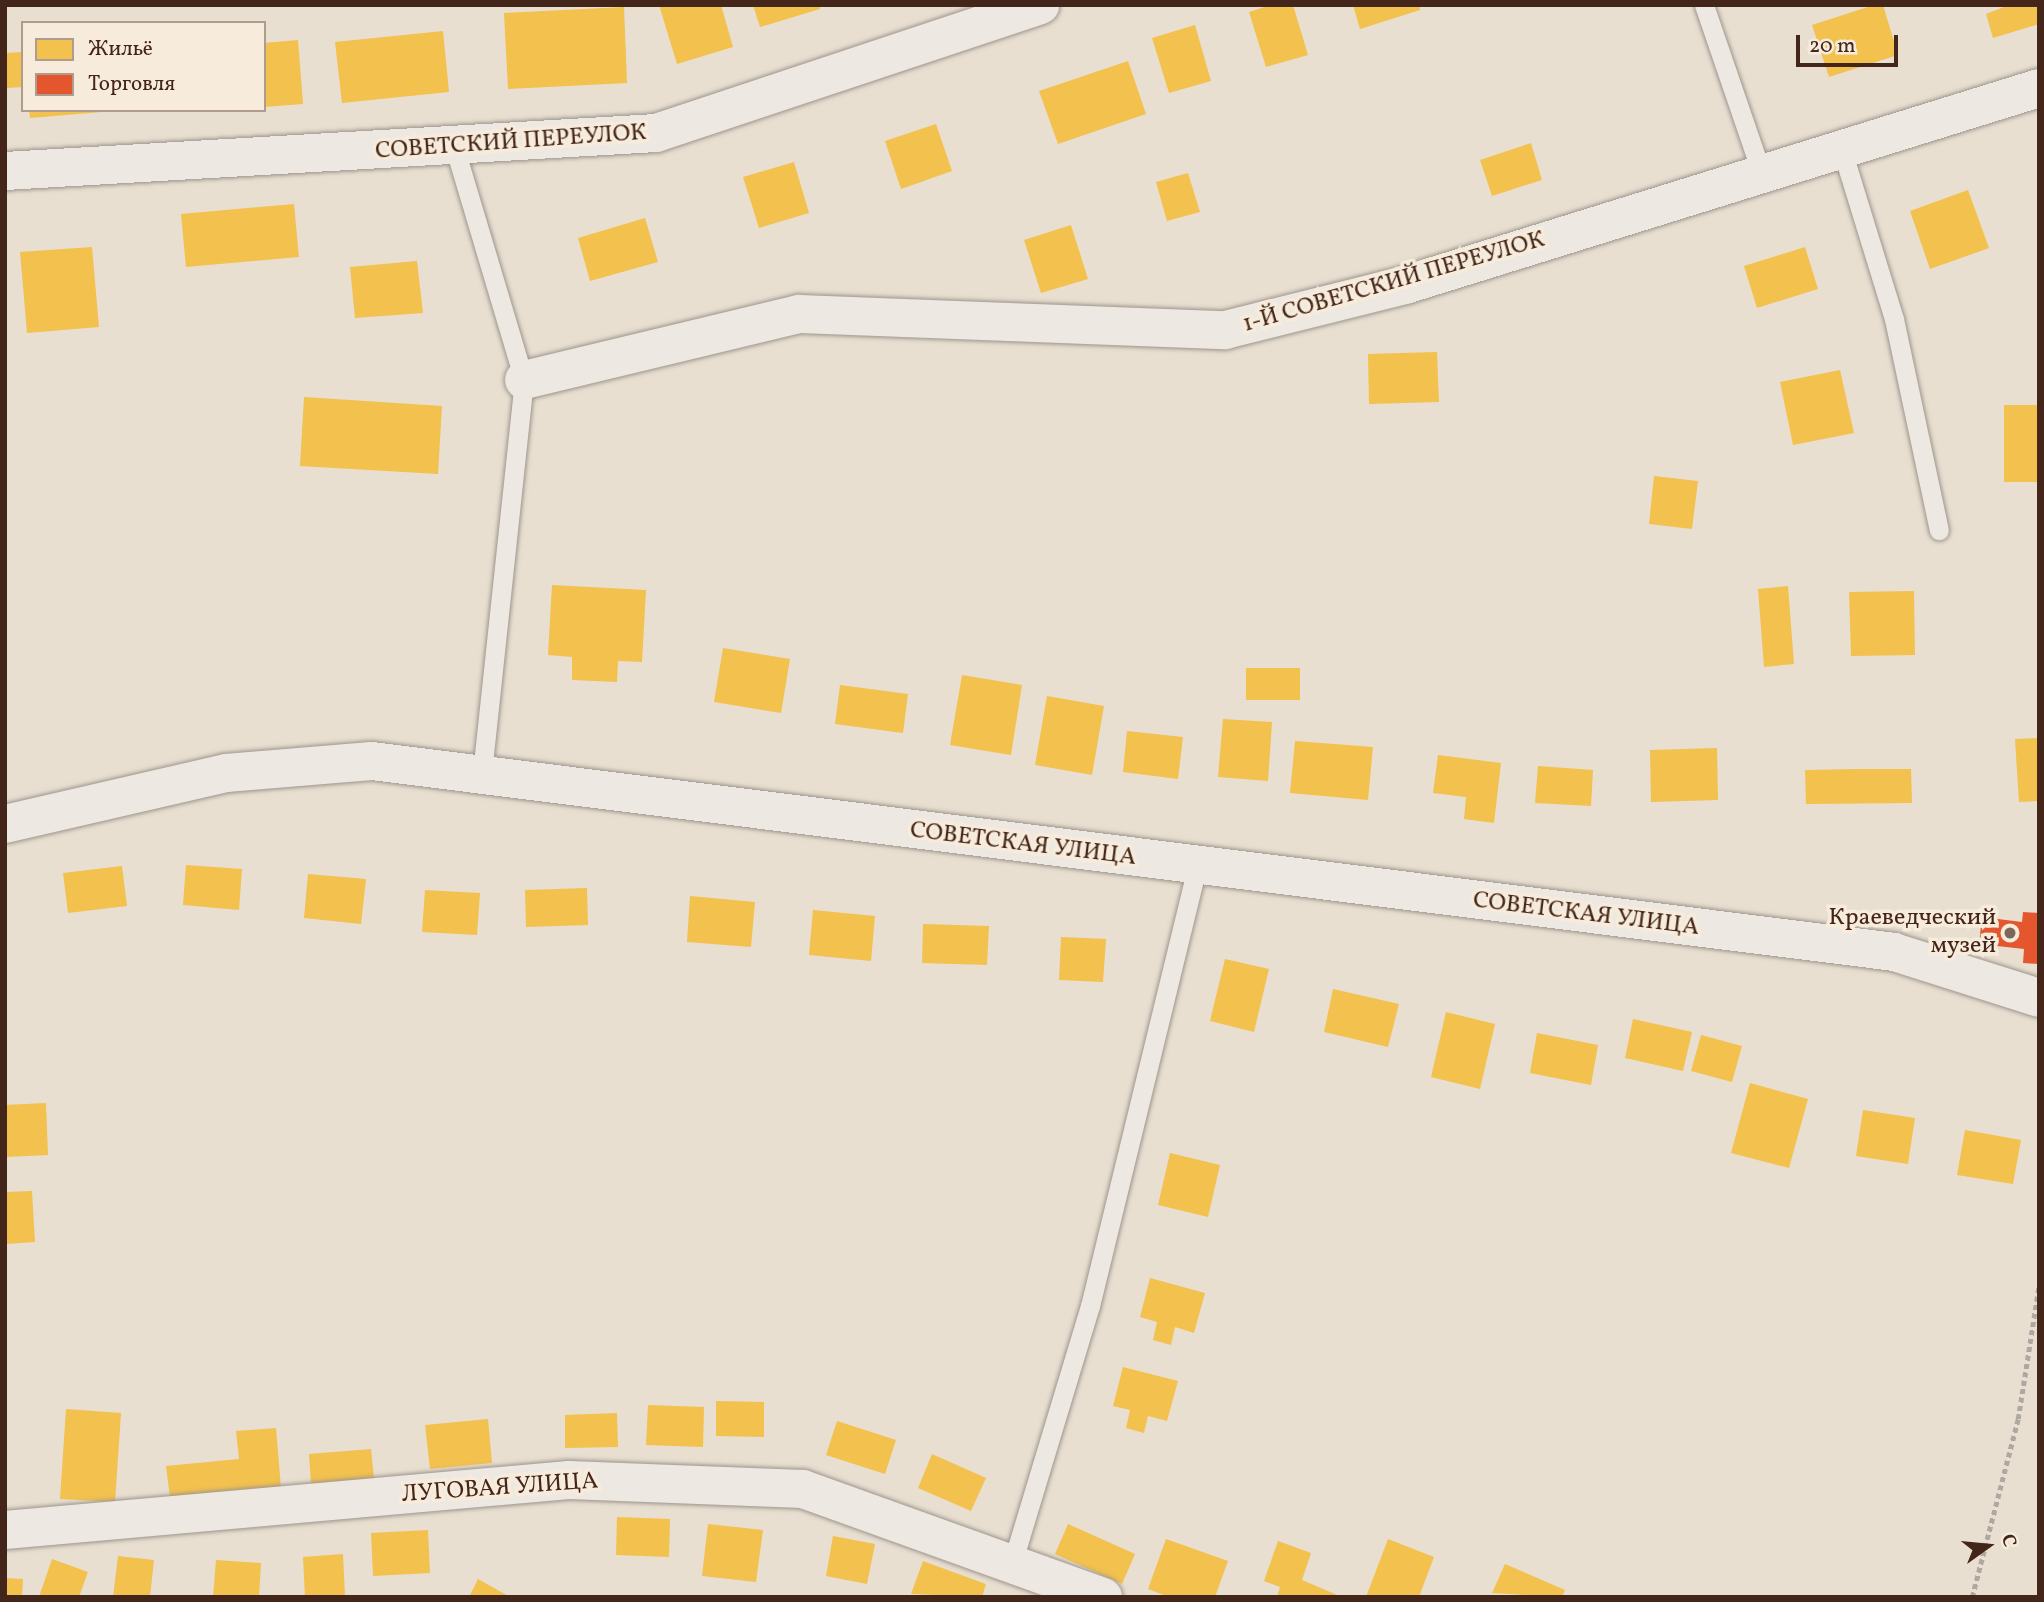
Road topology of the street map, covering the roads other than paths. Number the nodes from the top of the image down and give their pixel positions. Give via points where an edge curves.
1 (1040, 5) edge
2 (1704, 5) edge
3 (2039, 88) edge
4 (455, 149) junction
5 (1842, 150) junction
6 (5, 171) edge
7 (1762, 174) junction
8 (524, 380) junction
9 (1939, 530) dead end
10 (482, 775) junction
11 (5, 824) edge
12 (1197, 868) junction
13 (2039, 998) edge
14 (5, 1530) edge
15 (1012, 1564) junction
16 (1103, 1597) edge

1 - 4 street, СОВЕТСКИЙ ПЕРЕУЛОК via 656,133
2 - 7 lane
3 - 5 street, 1-Й СОВЕТСКИЙ ПЕРЕУЛОК
4 - 6 street, СОВЕТСКИЙ ПЕРЕУЛОК
4 - 8 lane
5 - 7 street, 1-Й СОВЕТСКИЙ ПЕРЕУЛОК
5 - 9 lane via 1894,319
7 - 8 street, 1-Й СОВЕТСКИЙ ПЕРЕУЛОК via 1405,285 1225,330 799,314
8 - 10 lane
10 - 11 street, СОВЕТСКАЯ УЛИЦА via 372,761 226,773
10 - 12 street, СОВЕТСКАЯ УЛИЦА
12 - 13 street, СОВЕТСКАЯ УЛИЦА via 1894,952
12 - 15 lane via 1090,1306
14 - 15 street, ЛУГОВАЯ УЛИЦА via 569,1480 803,1489
15 - 16 street, ЛУГОВАЯ УЛИЦА

